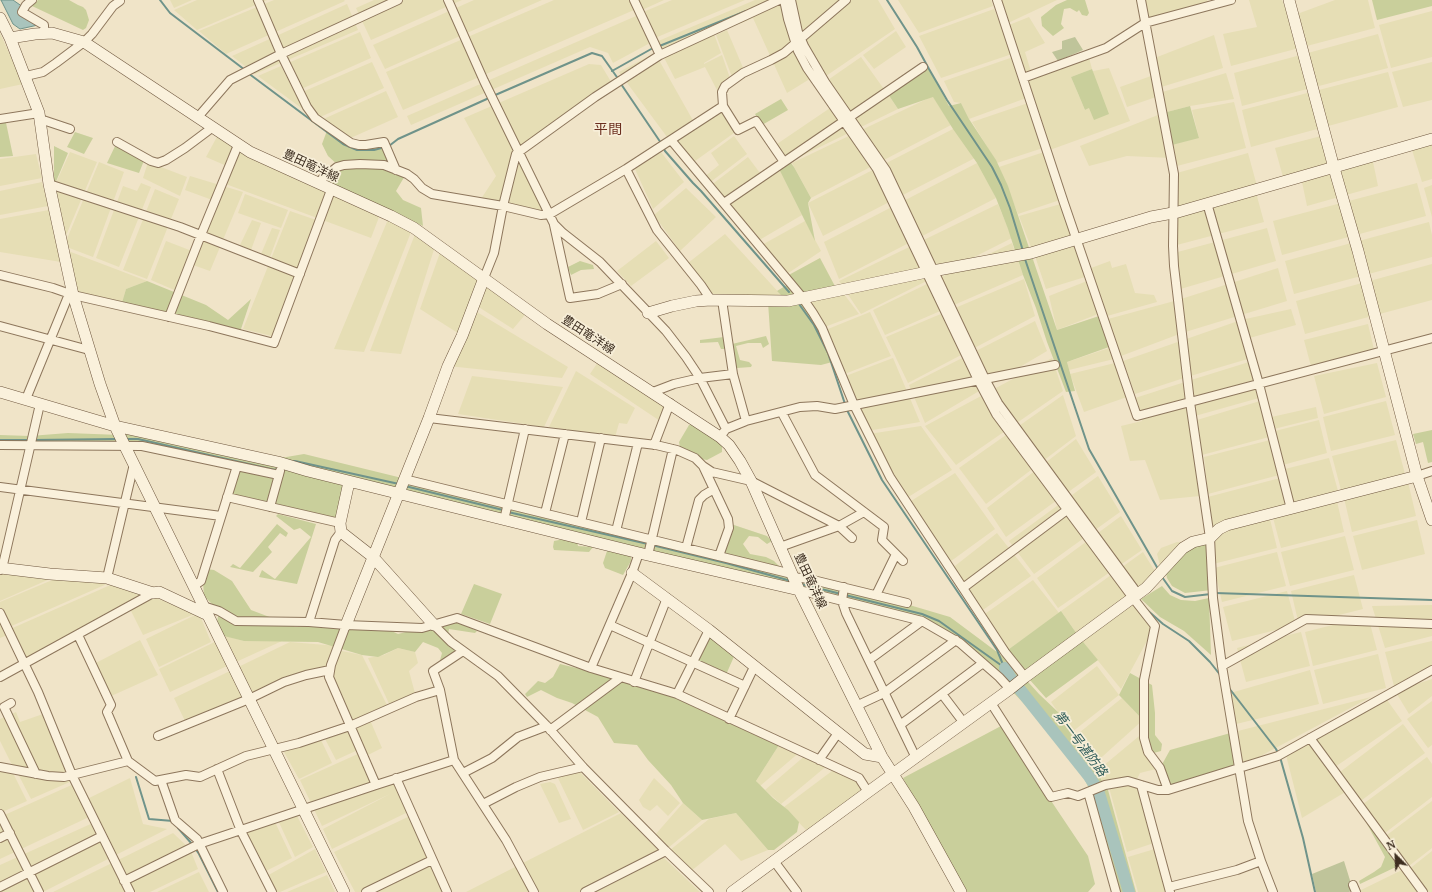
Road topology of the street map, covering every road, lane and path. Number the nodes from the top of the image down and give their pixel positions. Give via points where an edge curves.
1 (32, 0) edge
2 (119, 0) edge
3 (258, 0) edge
4 (398, 0) edge
5 (448, 0) edge
6 (634, 0) edge
7 (779, 0) edge
8 (784, 0) edge
9 (791, 0) edge
10 (846, 0) edge
11 (997, 0) edge
12 (1141, 0) edge
13 (1231, 0) edge
14 (1289, 0) edge
15 (0, 18) edge
16 (1145, 23) junction
17 (44, 34) junction
18 (10, 38) junction
19 (798, 41) junction
20 (84, 42) junction
21 (281, 54) junction
22 (660, 55) junction
23 (923, 67) dead end
24 (26, 76) junction
25 (1023, 78) junction
26 (723, 106) junction
27 (39, 116) junction
28 (198, 117) junction
29 (847, 119) junction
30 (0, 120) edge
31 (213, 126) junction
32 (70, 129) dead end
33 (1432, 139) edge
34 (671, 140) junction
35 (117, 142) dead end
36 (238, 145) junction
37 (518, 151) junction
38 (784, 162) junction
39 (1334, 168) junction
40 (626, 169) junction
41 (396, 170) junction
42 (317, 183) junction
43 (49, 184) junction
44 (331, 190) junction
45 (724, 203) junction
46 (1207, 203) junction
47 (502, 206) junction
48 (1174, 213) junction
49 (550, 214) junction
50 (554, 224) junction
51 (201, 235) junction
52 (1077, 239) junction
53 (930, 272) junction
54 (300, 274) junction
55 (0, 275) edge
56 (484, 278) junction
57 (622, 284) junction
58 (71, 294) junction
59 (802, 297) junction
60 (711, 300) junction
61 (722, 300) junction
62 (648, 313) junction
63 (169, 317) junction
64 (0, 326) edge
65 (1432, 338) edge
66 (51, 340) junction
67 (89, 350) junction
68 (1384, 351) junction
69 (1055, 365) dead end
70 (733, 374) junction
71 (700, 378) junction
72 (981, 379) junction
73 (1259, 384) junction
74 (0, 392) edge
75 (653, 392) junction
76 (26, 399) junction
77 (1190, 402) junction
78 (670, 403) junction
79 (40, 404) junction
80 (854, 405) junction
81 (782, 413) junction
82 (429, 418) junction
83 (746, 421) junction
84 (115, 426) junction
85 (525, 429) junction
86 (723, 433) junction
87 (565, 434) junction
88 (601, 438) junction
89 (638, 443) junction
90 (0, 445) edge
91 (31, 445) junction
92 (654, 445) junction
93 (125, 446) junction
94 (673, 449) junction
95 (282, 463) junction
96 (134, 464) junction
97 (237, 466) junction
98 (704, 466) junction
99 (1432, 472) edge
100 (279, 475) junction
101 (1417, 476) junction
102 (404, 479) junction
103 (750, 481) junction
104 (349, 482) junction
105 (0, 487) edge
106 (714, 489) junction
107 (20, 490) junction
108 (398, 494) junction
109 (227, 497) junction
110 (124, 504) junction
111 (509, 504) junction
112 (270, 507) junction
113 (155, 508) junction
114 (1291, 508) junction
115 (1067, 510) junction
116 (864, 512) junction
117 (545, 514) junction
118 (221, 516) junction
119 (504, 520) junction
120 (1432, 520) edge
121 (581, 522) junction
122 (839, 526) junction
123 (340, 528) junction
124 (616, 531) junction
125 (852, 538) dead end
126 (1210, 538) junction
127 (652, 540) junction
128 (686, 548) junction
129 (780, 548) junction
130 (644, 554) junction
131 (896, 554) junction
132 (719, 556) junction
133 (373, 557) junction
134 (903, 561) dead end
135 (1, 569) edge
136 (632, 573) junction
137 (793, 575) junction
138 (107, 578) junction
139 (194, 586) junction
140 (844, 588) junction
141 (963, 588) junction
142 (799, 590) junction
143 (153, 593) junction
144 (876, 595) junction
145 (1135, 596) junction
146 (667, 598) junction
147 (842, 601) junction
148 (907, 603) dead end
149 (206, 610) junction
150 (0, 613) edge
151 (922, 621) junction
152 (309, 622) junction
153 (1432, 624) edge
154 (346, 625) junction
155 (434, 625) junction
156 (610, 625) junction
157 (709, 630) junction
158 (78, 635) junction
159 (956, 640) junction
160 (649, 642) junction
161 (463, 651) junction
162 (869, 660) junction
163 (693, 661) junction
164 (24, 664) junction
165 (983, 664) junction
166 (1222, 666) junction
167 (754, 667) junction
168 (591, 668) junction
169 (330, 670) junction
170 (1432, 670) edge
171 (1025, 677) junction
172 (0, 678) edge
173 (620, 678) junction
174 (634, 682) junction
175 (745, 686) junction
176 (1010, 689) junction
177 (440, 690) junction
178 (884, 693) junction
179 (677, 694) junction
180 (942, 694) junction
181 (249, 699) junction
182 (10, 703) dead end
183 (992, 703) junction
184 (856, 706) junction
185 (729, 719) junction
186 (964, 723) junction
187 (900, 725) junction
188 (350, 726) junction
189 (549, 728) junction
190 (838, 733) junction
191 (158, 736) dead end
192 (1310, 738) junction
193 (274, 750) junction
194 (882, 757) junction
195 (916, 758) junction
196 (454, 760) junction
197 (819, 760) junction
198 (128, 761) junction
199 (0, 767) edge
200 (583, 767) junction
201 (1240, 767) junction
202 (217, 769) junction
203 (463, 773) junction
204 (36, 774) junction
205 (72, 775) junction
206 (892, 775) junction
207 (396, 778) junction
208 (160, 780) junction
209 (376, 784) junction
210 (1141, 785) junction
211 (1168, 790) junction
212 (868, 792) junction
213 (1089, 792) junction
214 (483, 804) junction
215 (303, 809) junction
216 (0, 814) edge
217 (242, 831) junction
218 (10, 833) junction
219 (102, 836) junction
220 (0, 838) edge
221 (199, 844) junction
222 (666, 851) junction
223 (432, 860) junction
224 (774, 861) junction
225 (1261, 861) junction
226 (29, 872) junction
227 (124, 881) junction
228 (0, 887) edge
229 (795, 889) edge
230 (1169, 889) edge
231 (1272, 890) edge
232 (38, 892) edge
233 (130, 892) edge
234 (223, 892) edge
235 (272, 892) edge
236 (344, 892) edge
237 (366, 892) edge
238 (447, 892) edge
239 (534, 892) edge
240 (585, 892) edge
241 (710, 892) edge
242 (732, 892) edge
243 (786, 892) edge
244 (961, 892) edge
245 (1116, 892) edge
246 (1263, 892) edge
247 (1423, 892) edge

1 - 17 street via 26,4 22,12 44,25
2 - 20 street
3 - 21 street
4 - 21 street
5 - 37 street
6 - 22 street
7 - 22 street
8 - 19 street via 788,19
9 - 19 street
10 - 19 street
11 - 25 street
12 - 16 street
13 - 16 street
14 - 39 street
15 - 18 street
16 - 25 street via 1106,48
16 - 48 street via 1174,174
17 - 18 street, 豊田竜洋線
17 - 20 street, 豊田竜洋線 via 52,33
18 - 24 street
19 - 26 street via 773,59 743,73 725,86 722,92
19 - 29 street
20 - 24 street via 43,72
20 - 28 street, 豊田竜洋線
21 - 28 street via 230,80
21 - 41 street via 315,118 351,143 366,145 384,142
22 - 37 street via 594,97
23 - 29 street
24 - 27 street
25 - 52 street
26 - 34 street
26 - 38 street via 738,130 756,121
27 - 30 street
27 - 32 street
27 - 43 street
28 - 31 street, 豊田竜洋線
29 - 38 street
29 - 53 street via 877,169
31 - 35 street via 185,148 158,163
31 - 36 street, 豊田竜洋線
33 - 39 street
34 - 40 street
34 - 45 street
36 - 42 street, 豊田竜洋線
36 - 51 street
37 - 47 street
37 - 49 street
38 - 45 street
39 - 46 street
39 - 68 street
40 - 49 street
40 - 60 street via 657,230
41 - 42 street via 384,166 344,165 337,167
41 - 47 street via 414,179 432,194
42 - 44 street, 豊田竜洋線
43 - 51 street
43 - 58 street
44 - 54 street
44 - 56 street, 豊田竜洋線 via 414,228
45 - 59 street
46 - 48 street
46 - 73 street
47 - 49 street via 541,215
47 - 56 street via 494,253
48 - 52 street via 1151,217
48 - 77 street via 1174,266
49 - 50 street
50 - 57 street
50 - 57 street via 570,298 598,294
51 - 54 street
51 - 63 street
52 - 53 street via 1031,253
52 - 77 street via 1137,416
53 - 59 street
53 - 72 street
54 - 63 street via 274,343
55 - 58 street
56 - 75 street, 豊田竜洋線 via 547,324
56 - 82 street
57 - 62 street
58 - 63 street
58 - 66 street
58 - 67 street
59 - 61 street via 788,301
59 - 80 street via 822,328
60 - 61 street
60 - 62 street via 696,301
61 - 70 street
62 - 71 street via 686,357
64 - 66 street
65 - 68 street
66 - 67 street
66 - 76 street
67 - 84 street
68 - 73 street
68 - 101 street
69 - 72 street
70 - 71 street
70 - 83 street
71 - 75 street
71 - 86 street
72 - 80 street
72 - 115 street via 996,414
72 - 145 street
73 - 77 street
73 - 114 street
74 - 76 street
75 - 78 street, 豊田竜洋線
76 - 79 street
77 - 126 street
78 - 86 street, 豊田竜洋線
78 - 92 street
79 - 84 street
79 - 91 street
80 - 81 street via 835,409 818,406 800,407
80 - 141 street via 890,477
81 - 83 street
81 - 116 street via 815,475
82 - 85 street
82 - 102 street
83 - 86 street
84 - 93 street
84 - 95 street
85 - 87 street
85 - 111 street
86 - 103 street, 豊田竜洋線
87 - 88 street
87 - 117 street
88 - 89 street
88 - 121 street
89 - 92 street
89 - 124 street
90 - 91 street
91 - 93 street
91 - 107 street
92 - 94 street
93 - 96 street
93 - 97 street via 142,446
94 - 98 street via 695,458
94 - 127 street
95 - 100 street
95 - 104 street
96 - 110 street
96 - 113 street
97 - 100 street
97 - 109 street
98 - 103 street via 712,472
98 - 106 street
99 - 101 street
100 - 112 street
101 - 114 street
101 - 120 street
102 - 108 street
102 - 111 street
103 - 122 street
103 - 129 street, 豊田竜洋線
104 - 108 street
104 - 123 street
105 - 107 street
106 - 128 street via 699,500
106 - 132 street via 728,519 729,528
107 - 110 street
107 - 135 street
108 - 119 street
108 - 133 street
109 - 112 street
109 - 118 street
110 - 113 street
110 - 138 street
111 - 117 street
111 - 119 street
112 - 123 street
113 - 118 street
113 - 139 street
114 - 126 street via 1227,525
115 - 141 street
115 - 145 street
116 - 122 street
116 - 131 street via 884,527 882,540
117 - 121 street
118 - 139 street via 201,581
119 - 130 street
121 - 124 street
122 - 125 street
122 - 129 street
123 - 133 street
123 - 152 street
124 - 127 street
126 - 145 street via 1183,548 1146,588
126 - 166 street via 1213,598
127 - 128 street
127 - 130 street
128 - 132 street
129 - 137 street, 豊田竜洋線
130 - 136 street
130 - 142 street
131 - 134 street
131 - 144 street
132 - 137 street
133 - 154 street
133 - 155 street
135 - 138 street
136 - 146 street
136 - 156 street
137 - 140 street
137 - 142 street, 豊田竜洋線
138 - 143 street
139 - 149 street
140 - 144 street
140 - 147 street
141 - 171 street via 1005,652
142 - 147 street
142 - 184 street, 豊田竜洋線
143 - 149 street via 159,592
143 - 158 street
144 - 148 street
145 - 171 street
145 - 211 street via 1155,626 1144,680 1144,738 1148,752 1160,768
146 - 157 street
146 - 160 street
147 - 151 street
147 - 162 street
149 - 152 street via 219,611 236,621
149 - 181 street
150 - 164 street
151 - 159 street
151 - 162 street
152 - 154 street
153 - 166 street via 1306,619
154 - 155 street via 422,628
154 - 169 street
155 - 161 street
155 - 168 street via 457,618
156 - 160 street
156 - 168 street
157 - 163 street
157 - 167 street
158 - 164 street
158 - 198 street via 111,705 107,712
159 - 165 street
159 - 178 street
160 - 163 street
160 - 174 street
161 - 177 street via 433,671
161 - 189 street via 498,676
162 - 178 street
163 - 175 street
163 - 179 street
164 - 172 street
164 - 205 street
165 - 176 street
165 - 180 street
166 - 201 street
167 - 175 street
167 - 190 street
168 - 173 street
169 - 181 street via 284,682
169 - 188 street via 329,677
170 - 192 street
171 - 176 street
173 - 174 street
173 - 189 street
174 - 179 street
175 - 185 street
176 - 183 street
177 - 188 street via 416,697
177 - 196 street
178 - 184 street
178 - 187 street
179 - 185 street
180 - 186 street
180 - 187 street
181 - 191 street
181 - 193 street
182 - 204 street via 4,707
183 - 186 street
183 - 213 street via 1050,797 1068,793 1078,796
184 - 194 street, 豊田竜洋線
185 - 197 street
186 - 195 street
187 - 195 street
188 - 193 street
188 - 209 street
189 - 200 street
189 - 203 street via 518,737 492,758
190 - 194 street via 865,754
190 - 197 street
192 - 201 street via 1278,756
192 - 247 street
193 - 202 street via 246,756
193 - 215 street
194 - 206 street, 豊田竜洋線
195 - 206 street
196 - 203 street
196 - 207 street
197 - 212 street via 859,778
198 - 205 street
198 - 208 street via 155,781
199 - 204 street
200 - 214 street via 540,777
200 - 222 street
201 - 211 street
201 - 225 street via 1248,821
202 - 208 street via 200,777 186,775
202 - 217 street
203 - 214 street
204 - 205 street via 64,777
205 - 219 street
206 - 212 street
206 - 244 street, 豊田竜洋線 via 914,807
207 - 209 street
207 - 223 street
208 - 221 street via 175,820 197,839
209 - 215 street
210 - 211 street
210 - 213 street via 1128,781 1105,785
210 - 230 street
212 - 224 street
213 - 245 street
214 - 239 street
215 - 217 street
215 - 236 street
216 - 218 street
217 - 221 street
217 - 235 street
218 - 220 street
218 - 226 street
219 - 226 street
219 - 227 street
221 - 227 street
221 - 234 street
222 - 240 street
222 - 241 street
223 - 237 street
223 - 238 street
224 - 229 street
224 - 242 street
225 - 230 street
225 - 231 street
226 - 228 street
226 - 232 street
227 - 233 street
229 - 243 street
231 - 246 street

